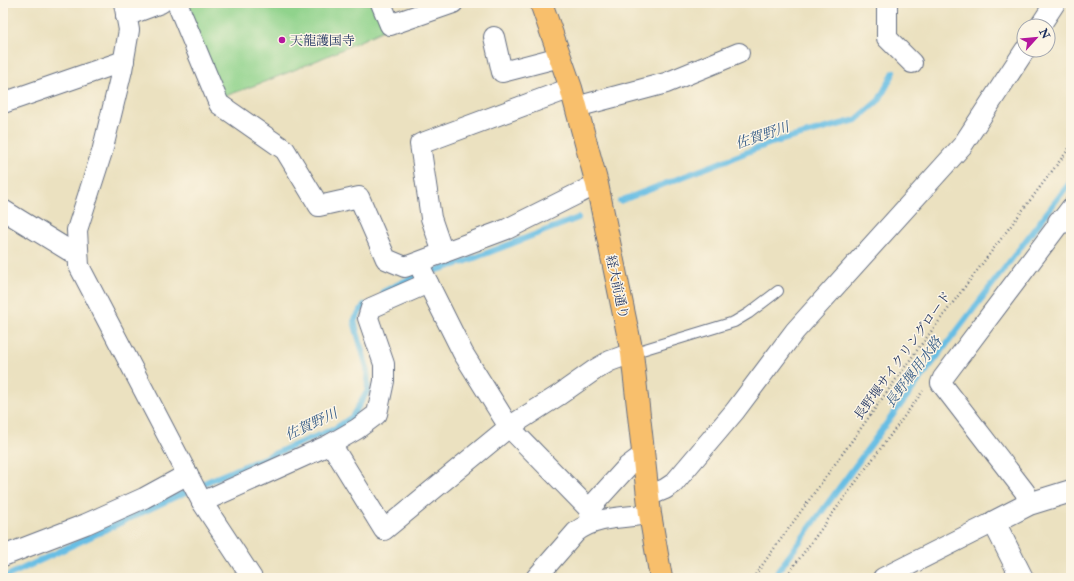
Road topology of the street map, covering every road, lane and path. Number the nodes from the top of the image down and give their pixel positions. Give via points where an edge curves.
1 (162, 3) edge
2 (177, 3) edge
3 (381, 3) edge
4 (453, 3) edge
5 (541, 3) edge
6 (886, 3) edge
7 (1055, 3) edge
8 (125, 10) edge
9 (1045, 18) edge
10 (494, 38) dead end
11 (740, 54) dead end
12 (560, 57) junction
13 (1019, 58) edge
14 (124, 61) junction
15 (912, 63) dead end
16 (573, 98) junction
17 (3, 103) edge
18 (1071, 146) edge
19 (597, 184) junction
20 (3, 210) edge
21 (1067, 217) edge
22 (443, 253) junction
23 (78, 256) junction
24 (423, 272) junction
25 (778, 291) dead end
26 (632, 353) junction
27 (943, 378) junction
28 (509, 427) junction
29 (331, 444) junction
30 (644, 454) junction
31 (195, 488) junction
32 (1071, 491) edge
33 (1030, 504) junction
34 (649, 505) junction
35 (590, 516) junction
36 (994, 522) junction
37 (3, 556) edge
38 (252, 578) edge
39 (536, 578) edge
40 (661, 578) edge
41 (753, 578) edge
42 (785, 578) edge
43 (883, 578) edge
44 (1022, 578) edge

1 - 8 street
2 - 24 street via 219,104 285,150 319,206 360,197 386,258
3 - 4 street via 390,25
5 - 12 main road, 経大前通り
6 - 15 street via 887,38
7 - 9 street
8 - 14 street via 129,30
10 - 12 street via 502,72
11 - 16 street via 666,83
12 - 16 main road, 経大前通り
13 - 34 street via 962,146 795,331 735,411 674,483
14 - 17 street
14 - 23 street via 102,152 77,230
16 - 19 main road, 経大前通り
16 - 22 street via 420,144 431,218
18 - 41 path, 長野堰サイクリングロード via 915,353
19 - 22 street via 508,229
19 - 26 main road, 経大前通り
20 - 23 street
21 - 27 street
22 - 24 street
23 - 31 street via 79,266
24 - 28 street via 463,353
24 - 29 street via 372,308 368,318 384,364 384,382 377,414
25 - 26 lane via 734,322
26 - 28 street via 596,369
26 - 30 main road, 経大前通り
27 - 33 street via 942,386 1025,492
27 - 42 path via 936,373
28 - 29 street via 384,530
28 - 35 street
29 - 31 street
30 - 34 main road, 経大前通り
30 - 35 street via 628,466
31 - 37 street via 144,498
31 - 38 street
32 - 33 street
33 - 36 street
34 - 35 street
34 - 40 main road, 経大前通り
35 - 39 street
36 - 43 street
36 - 44 street

